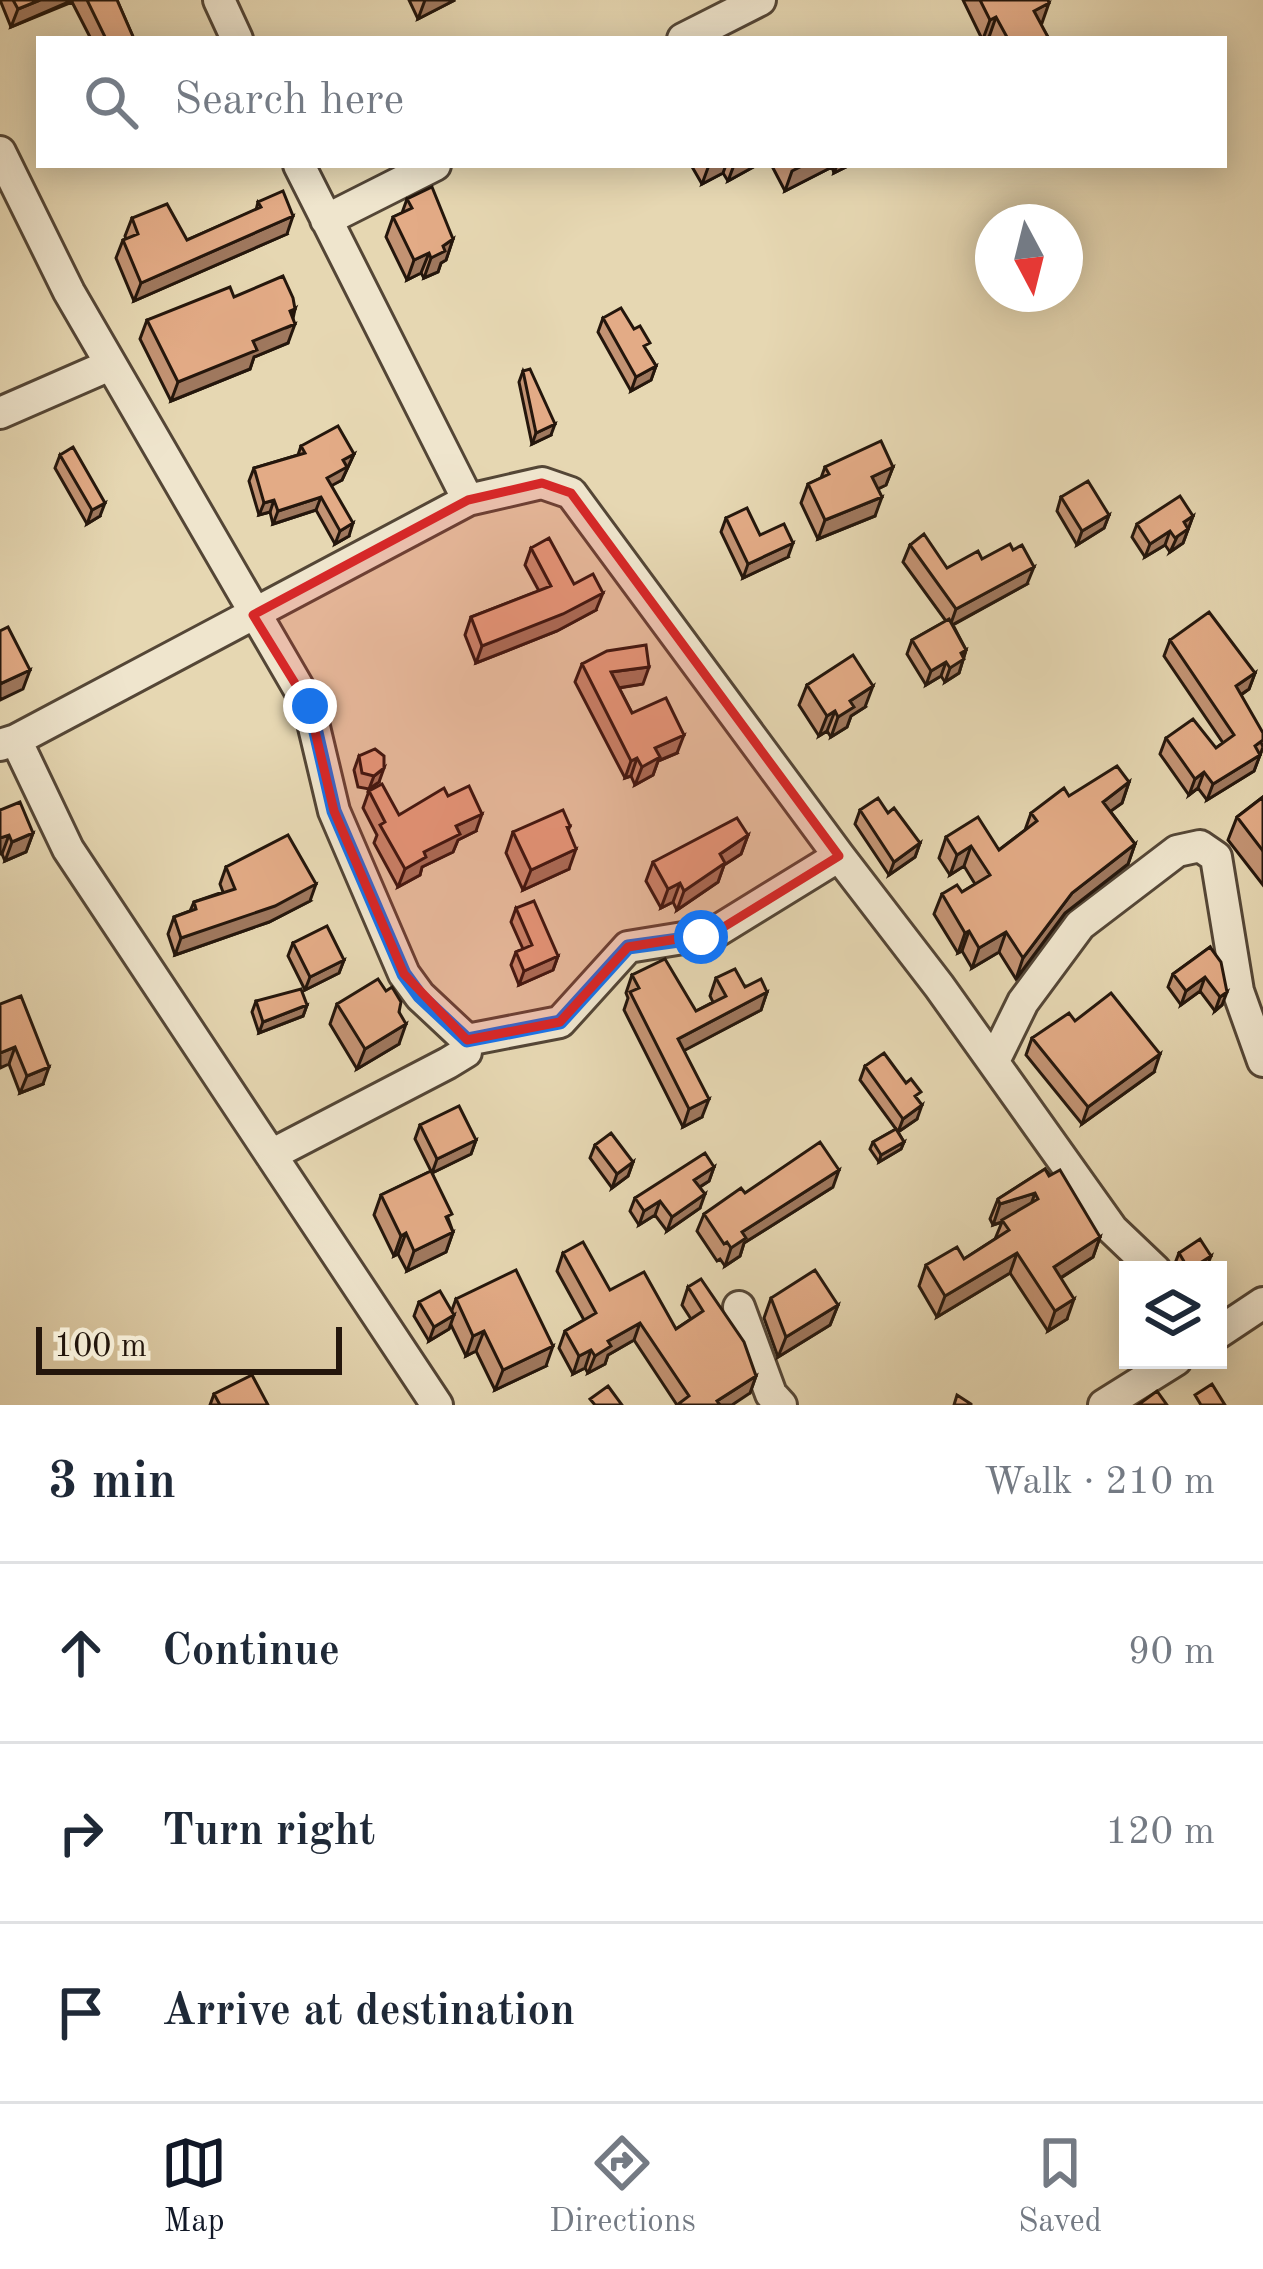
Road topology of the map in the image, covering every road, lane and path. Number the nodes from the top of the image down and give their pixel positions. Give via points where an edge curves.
1 (219, 0) edge
2 (760, 0) edge
3 (236, 36) edge
4 (689, 36) edge
5 (0, 152) edge
6 (300, 168) edge
7 (429, 168) edge
8 (326, 220) junction
9 (110, 364) junction
10 (0, 413) edge
11 (468, 500) junction
12 (253, 615) junction
13 (8, 742) edge
14 (838, 856) junction
15 (467, 1040) junction
16 (994, 1060) junction
17 (1263, 1061) edge
18 (271, 1155) junction
19 (1146, 1261) edge
20 (1263, 1303) edge
21 (739, 1307) dead end
22 (1227, 1326) edge
23 (1162, 1369) edge
24 (437, 1405) edge
25 (781, 1405) edge
26 (1104, 1405) edge

1 - 3 street
2 - 4 street
5 - 9 street
6 - 8 street
7 - 8 street
8 - 11 street
9 - 10 street
9 - 12 street
11 - 12 street
11 - 14 street via 542,483 571,494
12 - 13 street
12 - 15 street via 310,706 334,811 404,974
13 - 18 street via 68,850
14 - 15 street via 714,933 628,947 560,1022
14 - 16 street
15 - 18 street via 466,1052 448,1063
16 - 17 street via 1022,1002 1080,926 1178,851 1200,846 1216,857 1238,991
16 - 19 street via 1112,1228
18 - 24 street
20 - 22 street
21 - 25 street
23 - 26 street

